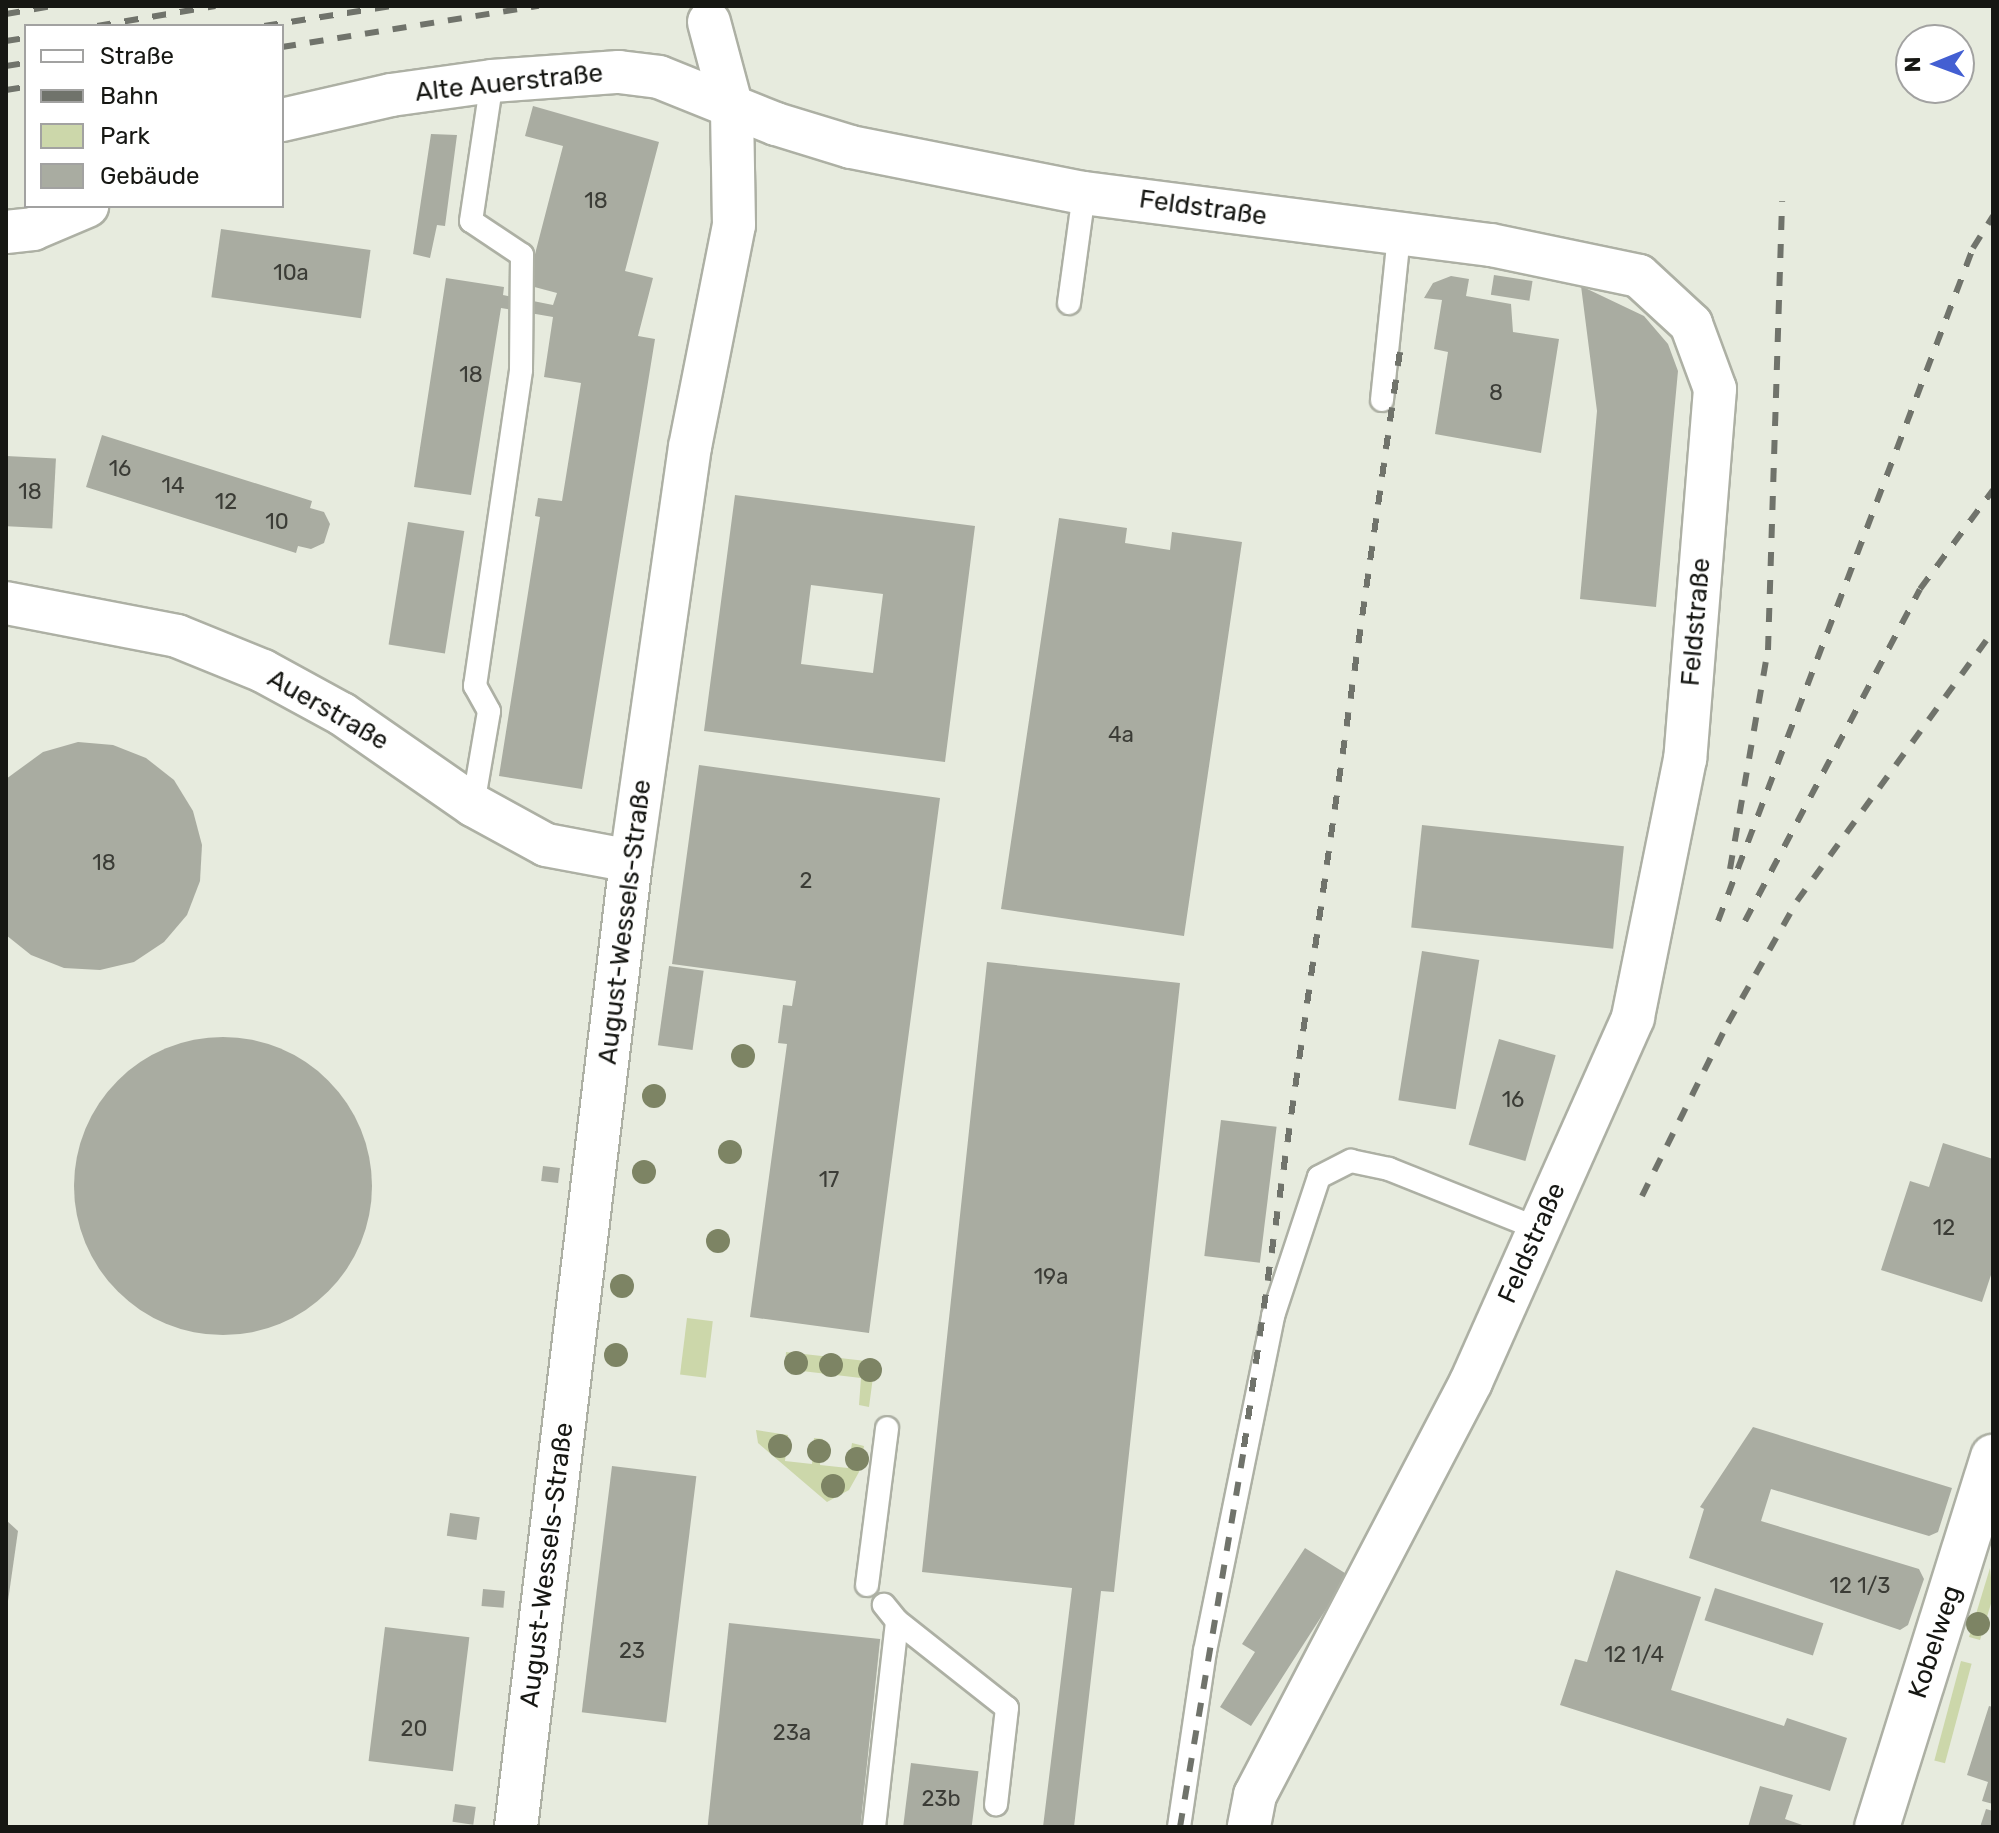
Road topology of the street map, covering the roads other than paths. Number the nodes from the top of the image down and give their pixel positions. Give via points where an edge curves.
1 (709, 22) dead end
2 (492, 81) junction
3 (732, 108) junction
4 (284, 120) edge
5 (1084, 193) junction
6 (82, 208) edge
7 (6, 232) edge
8 (1399, 235) junction
9 (1069, 303) dead end
10 (1382, 400) dead end
11 (6, 603) edge
12 (473, 805) junction
13 (631, 861) junction
14 (1539, 1229) junction
15 (887, 1428) dead end
16 (1993, 1457) edge
17 (867, 1585) dead end
18 (996, 1804) dead end
19 (516, 1827) edge
20 (874, 1827) edge
21 (1179, 1827) edge
22 (1249, 1827) edge
23 (1877, 1827) edge

1 - 3 street, August-Wessels-Straße
2 - 3 street, Alte Auerstraße via 619,72 691,86
2 - 4 street, Alte Auerstraße via 391,95
2 - 12 lane via 471,221 522,255 521,370 475,686 489,711
3 - 5 street, Feldstraße via 851,147
3 - 13 street, August-Wessels-Straße via 734,225 690,447
5 - 8 street, Feldstraße
5 - 9 lane
6 - 7 street via 33,229
8 - 10 lane
8 - 14 street, Feldstraße via 1491,245 1639,276 1691,324 1715,389 1685,759 1633,1018
11 - 12 street, Auerstraße via 177,636 263,671 342,714
12 - 13 street, Auerstraße via 546,845
13 - 19 street, August-Wessels-Straße
14 - 21 lane via 1389,1169 1351,1161 1319,1177 1273,1316 1205,1651
14 - 22 street, Feldstraße via 1471,1382 1255,1795
15 - 17 lane
16 - 23 street, Kobelweg
18 - 20 lane via 1007,1708 891,1613

